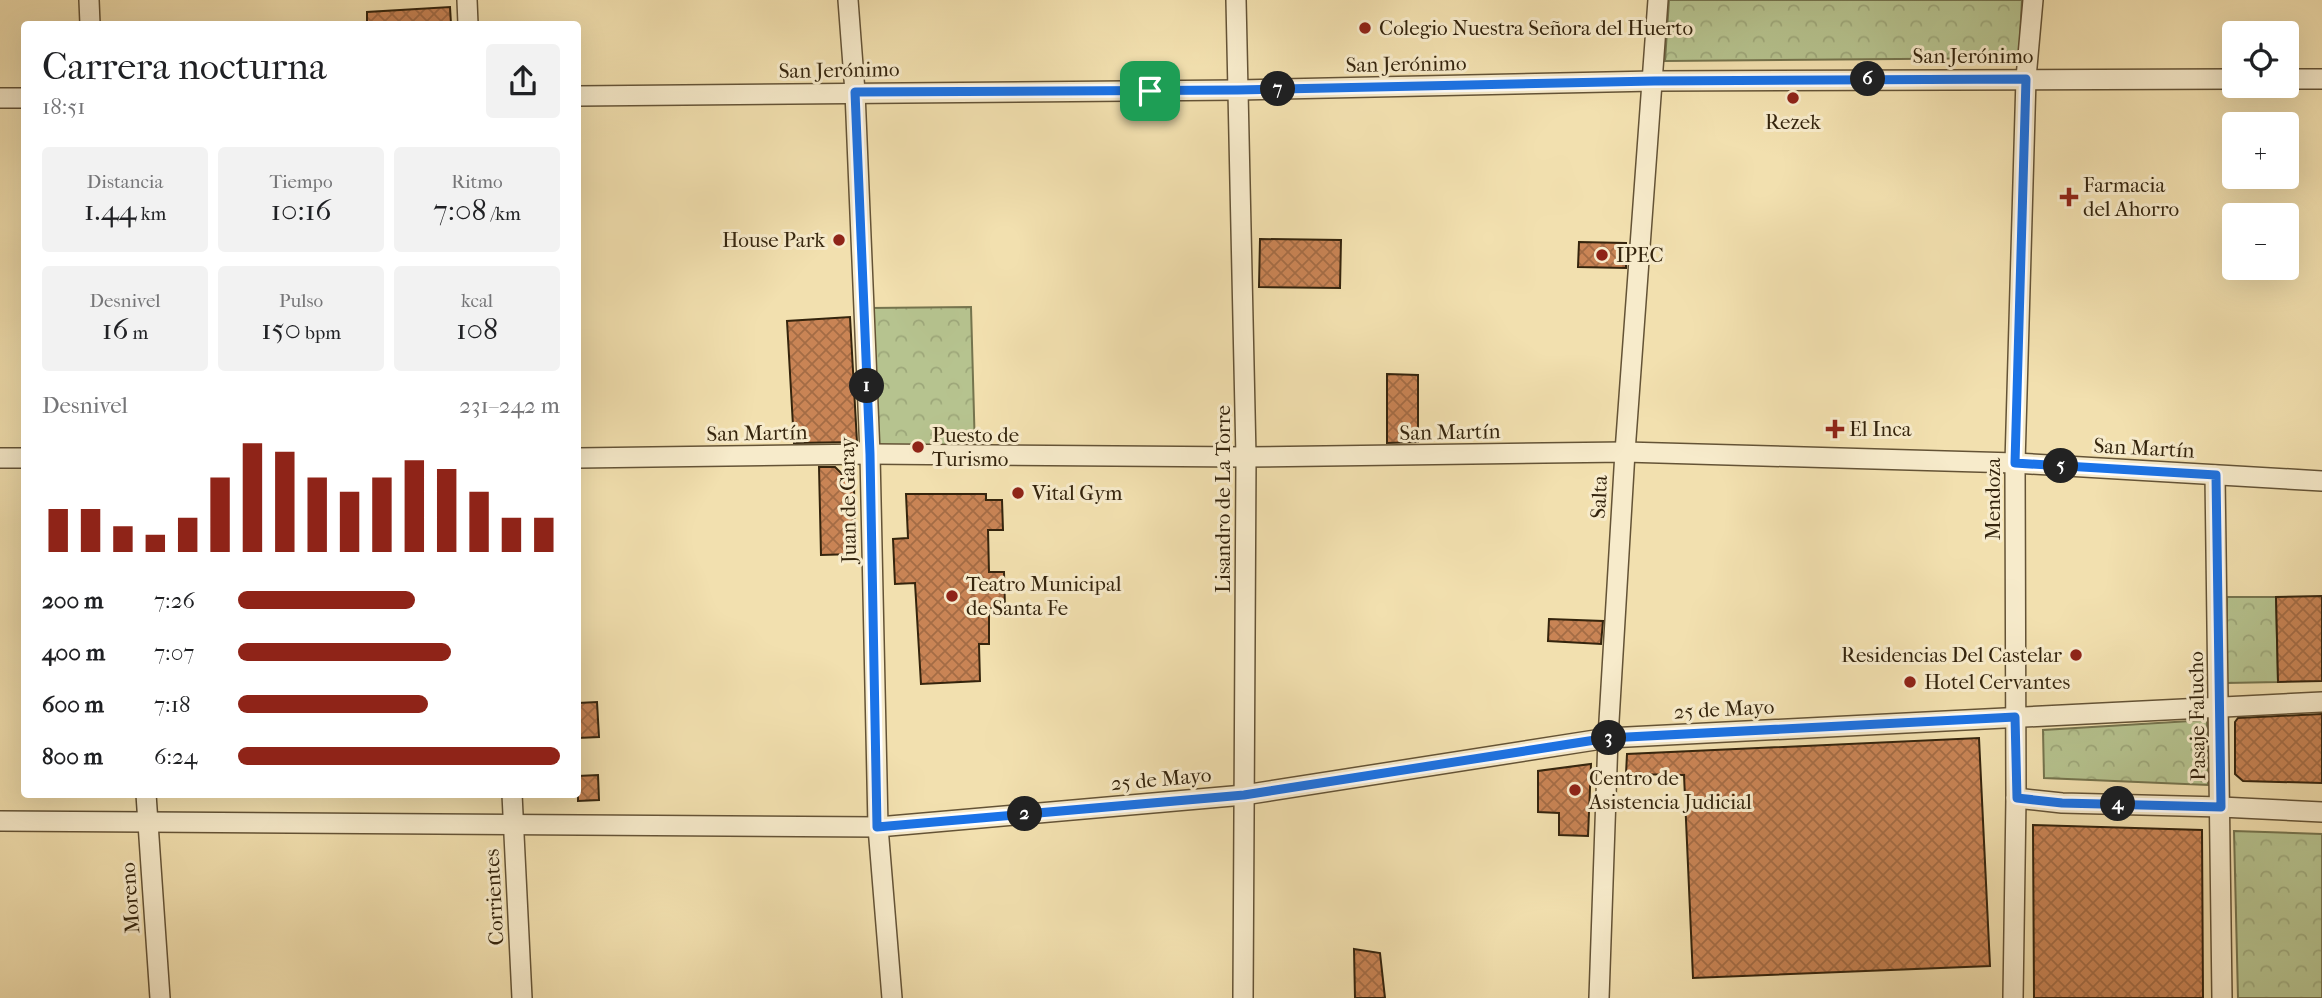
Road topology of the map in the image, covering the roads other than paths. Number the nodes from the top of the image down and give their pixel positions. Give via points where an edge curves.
1 (89, 0) edge
2 (467, 0) edge
3 (848, 0) edge
4 (1236, 0) edge
5 (1658, 0) edge
6 (2033, 0) edge
7 (90, 21) edge
8 (468, 21) edge
9 (2026, 79) junction
10 (2222, 79) edge
11 (2299, 79) edge
12 (2322, 79) edge
13 (1654, 81) junction
14 (1238, 90) junction
15 (855, 92) junction
16 (581, 96) edge
17 (0, 98) edge
18 (21, 98) edge
19 (1625, 452) junction
20 (870, 454) junction
21 (1246, 457) junction
22 (0, 458) edge
23 (21, 458) edge
24 (581, 458) edge
25 (2015, 463) junction
26 (2216, 475) junction
27 (2322, 481) edge
28 (2322, 702) edge
29 (2220, 707) junction
30 (2015, 717) junction
31 (1608, 738) junction
32 (1244, 795) junction
33 (146, 798) edge
34 (512, 798) edge
35 (2017, 798) junction
36 (2221, 807) junction
37 (2322, 812) edge
38 (0, 821) edge
39 (148, 821) junction
40 (513, 825) junction
41 (877, 827) junction
42 (160, 998) edge
43 (523, 998) edge
44 (892, 998) edge
45 (1242, 998) edge
46 (1599, 998) edge
47 (2013, 998) edge
48 (2222, 998) edge

1 - 7 street
2 - 8 street
3 - 15 street, Juan de Garay
4 - 14 street, Lisandro de La Torre
5 - 13 street, Salta
6 - 9 street, Mendoza
9 - 10 street, San Jerónimo
9 - 13 street, San Jerónimo
9 - 25 street, Mendoza
11 - 12 street
13 - 14 street, San Jerónimo
13 - 19 street, Salta
14 - 15 street, San Jerónimo
14 - 21 street, Lisandro de La Torre
15 - 16 street, San Jerónimo
15 - 20 street, Juan de Garay
17 - 18 street
19 - 21 street, San Martín
19 - 25 street, San Martín
19 - 31 street, Salta
20 - 21 street, San Martín
20 - 24 street, San Martín
20 - 41 street, Juan de Garay
21 - 32 street, Lisandro de La Torre
22 - 23 street
25 - 26 street, San Martín
25 - 30 street, Mendoza
26 - 27 street, San Martín
26 - 29 street, Pasaje Falucho
28 - 29 street, 25 de Mayo
29 - 30 street, 25 de Mayo
29 - 36 street, Pasaje Falucho
30 - 31 street, 25 de Mayo
30 - 35 street, Mendoza
31 - 32 street, 25 de Mayo
31 - 46 street, Salta
32 - 41 street, 25 de Mayo
32 - 45 street, Lisandro de La Torre
33 - 39 street, Moreno
34 - 40 street, Corrientes
35 - 36 street
35 - 47 street, Mendoza
36 - 37 street
36 - 48 street, Pasaje Falucho
38 - 39 street, 25 de Mayo
39 - 40 street, 25 de Mayo
39 - 42 street, Moreno
40 - 41 street, 25 de Mayo
40 - 43 street, Corrientes
41 - 44 street, Juan de Garay

